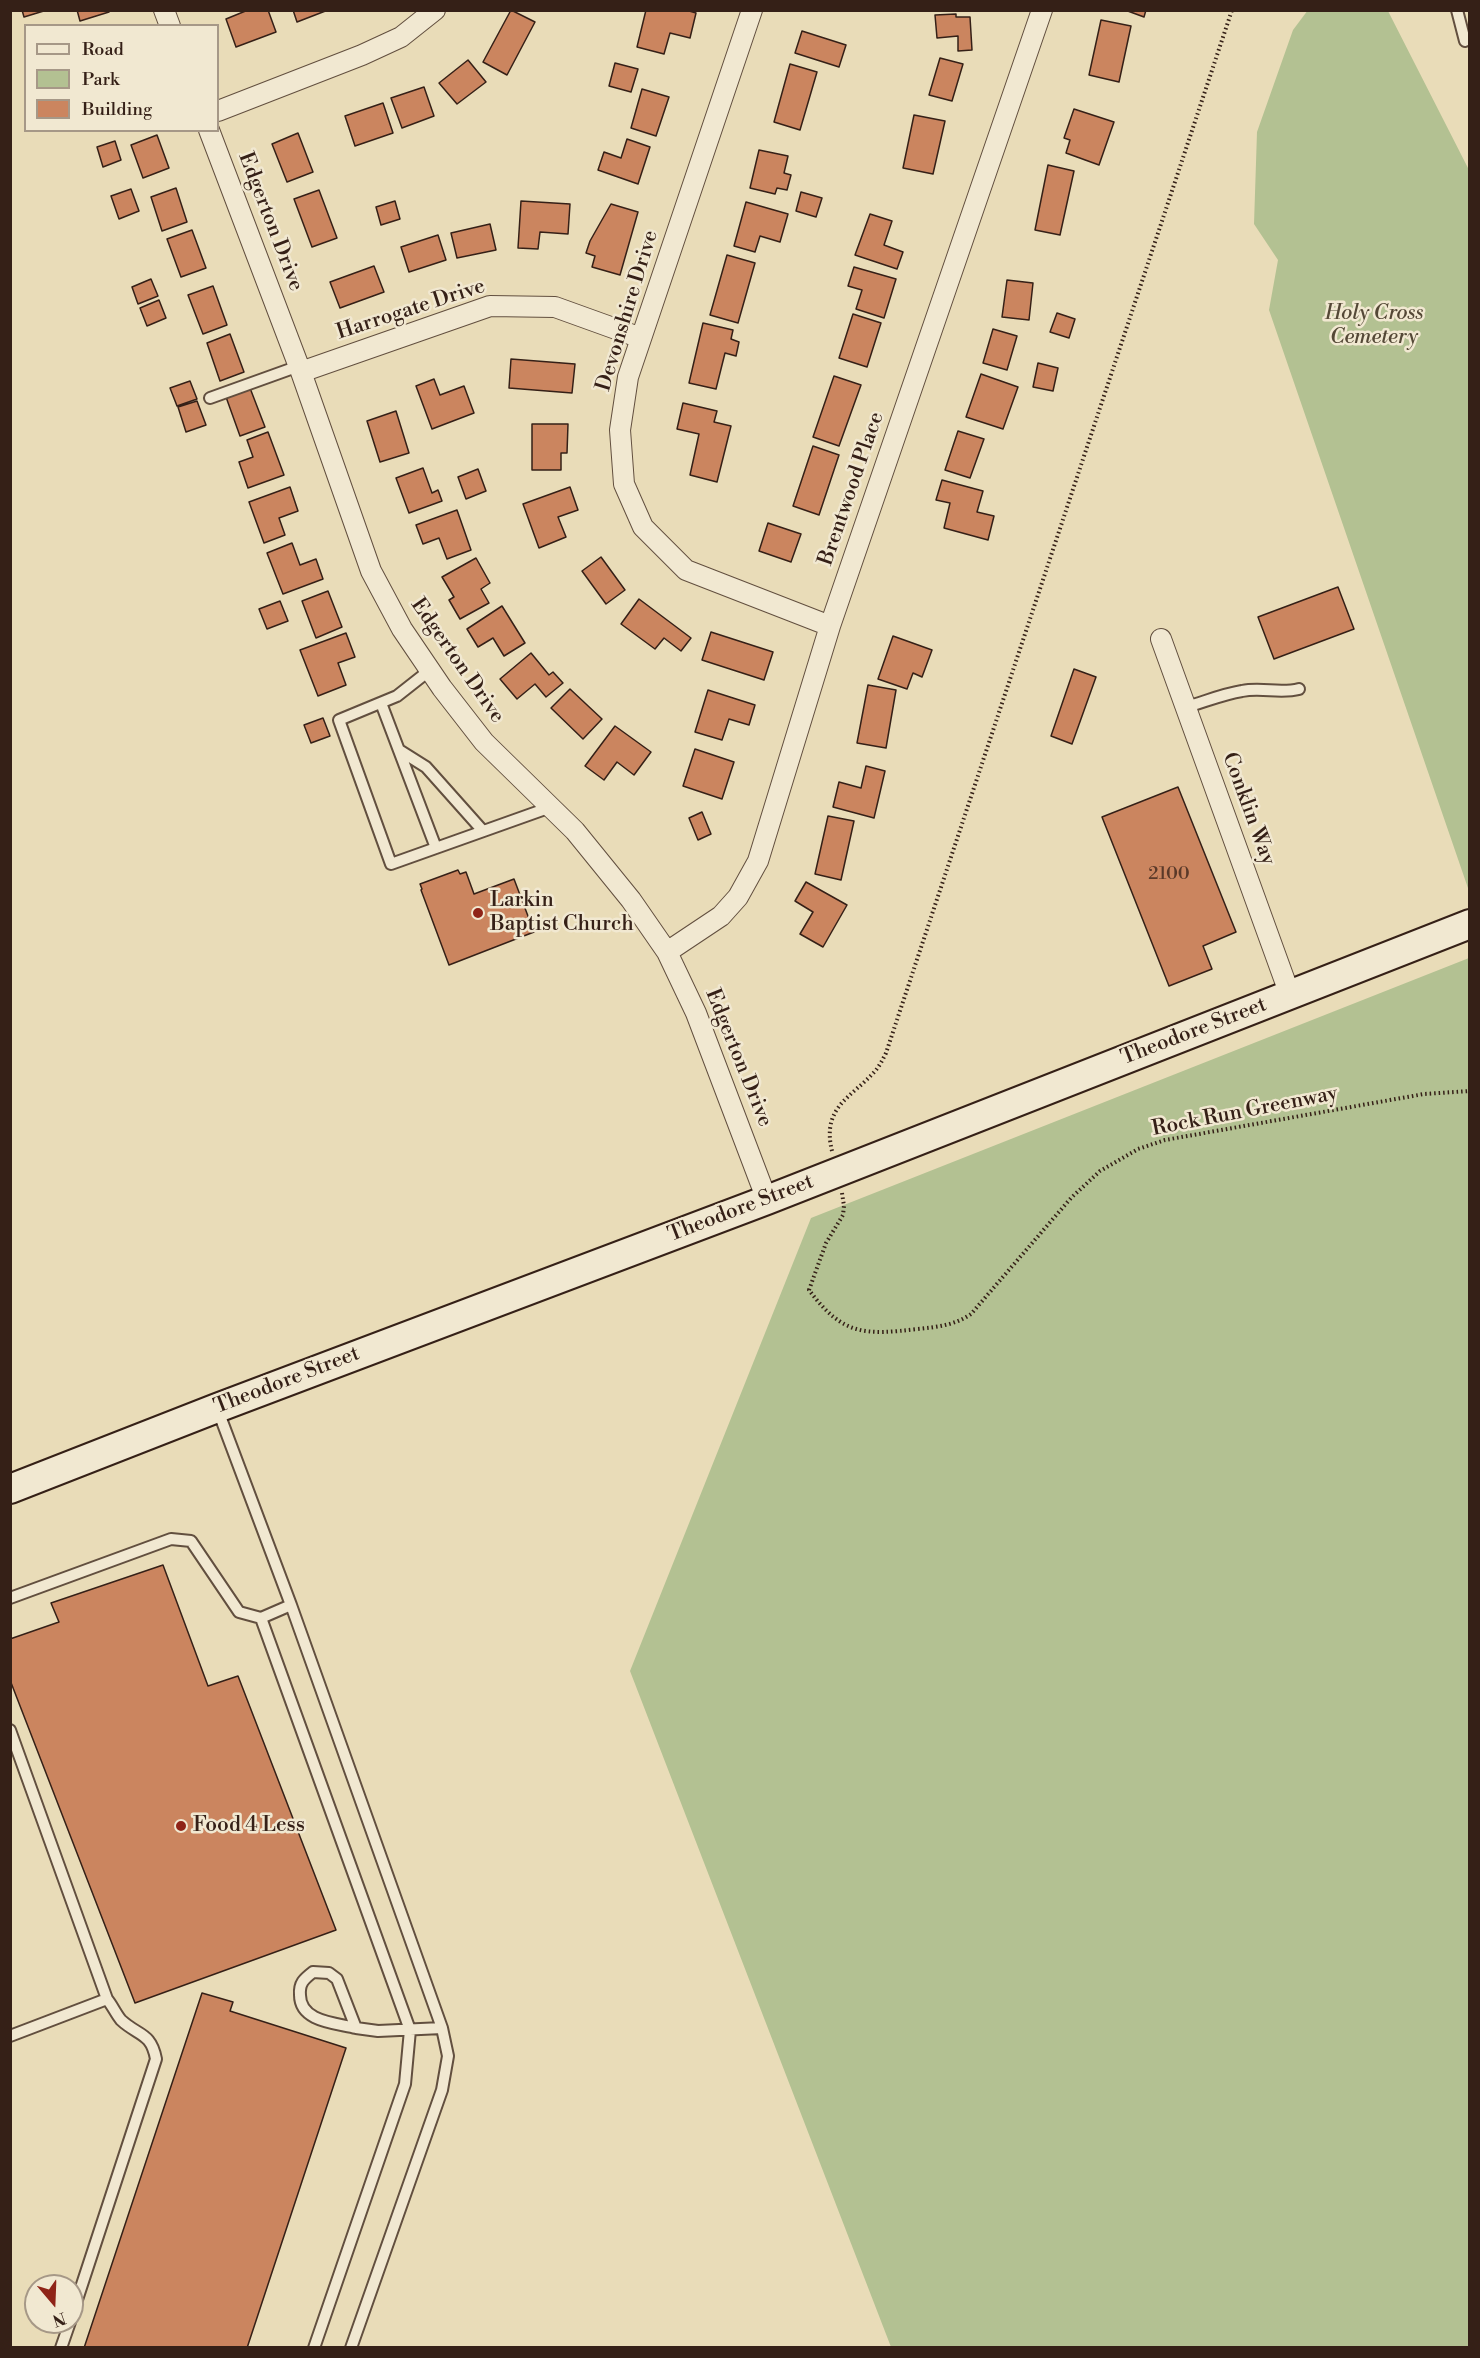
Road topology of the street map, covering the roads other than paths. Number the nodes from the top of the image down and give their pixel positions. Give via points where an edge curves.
1 (435, 10) edge
2 (752, 10) edge
3 (1042, 10) edge
4 (1456, 10) edge
5 (1465, 41) dead end
6 (219, 111) edge
7 (211, 132) edge
8 (641, 338) junction
9 (300, 369) junction
10 (210, 398) dead end
11 (830, 626) junction
12 (1161, 639) dead end
13 (430, 670) junction
14 (1299, 688) dead end
15 (381, 703) junction
16 (1186, 707) junction
17 (399, 750) junction
18 (551, 807) junction
19 (483, 831) junction
20 (436, 848) junction
21 (1470, 924) edge
22 (667, 952) junction
23 (1290, 995) junction
24 (767, 1200) junction
25 (217, 1407) junction
26 (10, 1489) edge
27 (10, 1598) edge
28 (291, 1605) junction
29 (261, 1618) junction
30 (10, 1730) edge
31 (107, 1999) junction
32 (356, 2028) junction
33 (442, 2028) junction
34 (410, 2030) junction
35 (10, 2036) edge
36 (84, 2278) edge
37 (314, 2348) edge
38 (351, 2348) edge

1 - 6 street via 401,37
2 - 8 street, Devonshire Drive
3 - 11 street, Brentwood Place
4 - 5 lane
7 - 9 street, Edgerton Drive
8 - 9 street, Harrogate Drive via 555,307 490,306
8 - 11 street, Devonshire Drive via 628,377 620,429 624,484 643,527 686,570
9 - 10 lane
9 - 13 street, Edgerton Drive via 371,571 402,629
11 - 22 street, Brentwood Place via 758,861 738,897 721,916
12 - 16 street, Conklin Way
13 - 15 lane via 397,696
13 - 18 street, Edgerton Drive via 484,742
14 - 16 lane via 1286,692 1268,688 1242,691
15 - 17 lane
15 - 20 lane via 339,720 391,864
16 - 23 street, Conklin Way
17 - 19 lane via 426,767
17 - 20 lane
18 - 19 lane
18 - 22 street, Edgerton Drive via 631,900
19 - 20 lane
21 - 23 street, Theodore Street
22 - 24 street, Edgerton Drive via 696,1013
23 - 24 street, Theodore Street
24 - 25 street, Theodore Street
25 - 26 street, Theodore Street
25 - 28 lane
27 - 29 lane via 171,1539 191,1541 239,1612
28 - 29 lane
28 - 33 lane
29 - 34 lane
30 - 31 lane
31 - 35 lane
31 - 36 lane via 121,2020 154,2045 156,2059
32 - 32 lane via 337,1979 328,1973 313,1972 303,1980 300,2002 305,2011 316,2018
32 - 34 lane
33 - 34 lane
33 - 38 lane via 448,2056 442,2090
34 - 37 lane via 405,2084

